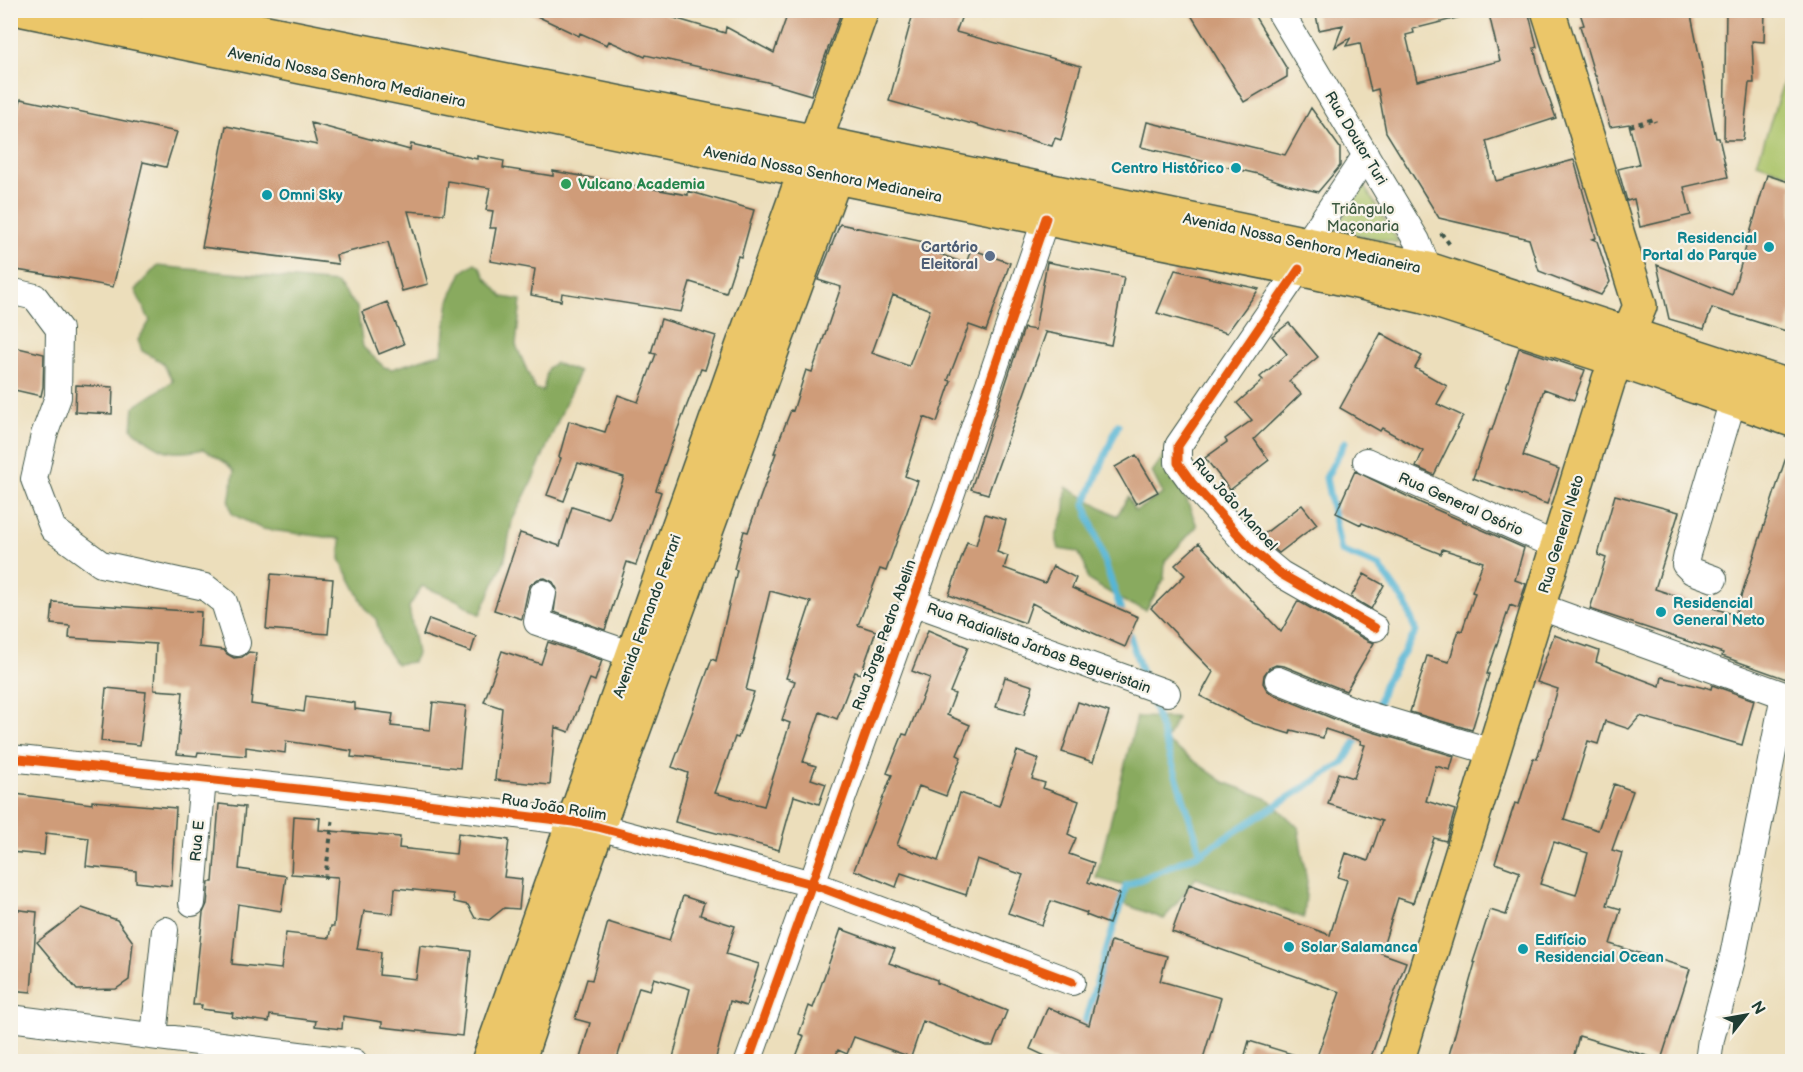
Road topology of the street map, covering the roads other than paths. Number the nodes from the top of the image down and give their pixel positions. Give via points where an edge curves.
1 (24, 10) edge
2 (157, 10) edge
3 (862, 10) edge
4 (1279, 10) edge
5 (1548, 10) edge
6 (1366, 155) junction
7 (826, 160) junction
8 (1046, 218) junction
9 (1302, 257) junction
10 (1428, 269) junction
11 (10, 291) edge
12 (1623, 346) junction
13 (1792, 387) edge
14 (1733, 399) junction
15 (1792, 420) edge
16 (1366, 461) dead end
17 (1557, 546) junction
18 (1714, 579) dead end
19 (543, 593) dead end
20 (912, 602) junction
21 (1538, 606) junction
22 (1375, 628) dead end
23 (237, 643) dead end
24 (633, 656) junction
25 (1278, 680) dead end
26 (1167, 693) dead end
27 (1493, 752) junction
28 (10, 758) edge
29 (203, 779) junction
30 (585, 825) junction
31 (812, 884) junction
32 (192, 903) dead end
33 (165, 930) dead end
34 (1072, 982) dead end
35 (10, 1018) edge
36 (154, 1036) junction
37 (354, 1062) edge
38 (488, 1062) edge
39 (518, 1062) edge
40 (748, 1062) edge
41 (1397, 1062) edge
42 (1708, 1062) edge

1 - 7 main road, Avenida Nossa Senhora Medianeira
2 - 7 main road, Avenida Nossa Senhora Medianeira
3 - 7 main road
4 - 6 street, Rua Doutor Turi
5 - 12 main road, Rua General Neto via 1640,306
6 - 9 street, Rua João Manoel
6 - 10 street, Rua Doutor Turi via 1417,241
7 - 8 main road, Avenida Nossa Senhora Medianeira
7 - 9 main road, Avenida Nossa Senhora Medianeira
7 - 24 main road, Avenida Fernando Ferrari
7 - 30 main road, Avenida Fernando Ferrari
8 - 9 main road, Avenida Nossa Senhora Medianeira
8 - 20 street, Rua Jorge Pedro Abelin
9 - 10 main road, Avenida Nossa Senhora Medianeira
9 - 12 main road, Avenida Nossa Senhora Medianeira via 1424,297
9 - 22 street, Rua João Manoel via 1178,446 1178,463 1252,550 1281,574
10 - 12 main road, Avenida Nossa Senhora Medianeira
11 - 23 street via 35,297 59,329 58,397 34,479 53,529 101,564 205,587 224,602
12 - 13 main road
12 - 14 main road
12 - 17 main road, Rua General Neto
14 - 15 main road
14 - 18 street via 1687,554 1686,564 1692,571
16 - 17 street, Rua General Osório
17 - 21 main road, Rua General Neto
19 - 24 street via 537,622
20 - 26 street, Rua Radialista Jarbas Begueristain
20 - 31 street, Rua Jorge Pedro Abelin
21 - 27 main road, Rua General Neto
21 - 42 street via 1784,695
24 - 30 main road, Avenida Fernando Ferrari
25 - 27 street via 1355,711
27 - 41 main road, Rua General Neto
28 - 29 street, Rua João Rolim
29 - 30 street, Rua João Rolim
29 - 32 street, Rua E
30 - 31 street, Rua João Rolim
30 - 38 main road, Avenida Fernando Ferrari
30 - 39 main road, Avenida Fernando Ferrari
31 - 34 street, Rua João Rolim
31 - 40 street, Rua Jorge Pedro Abelin
33 - 36 street
35 - 36 street
36 - 37 street

